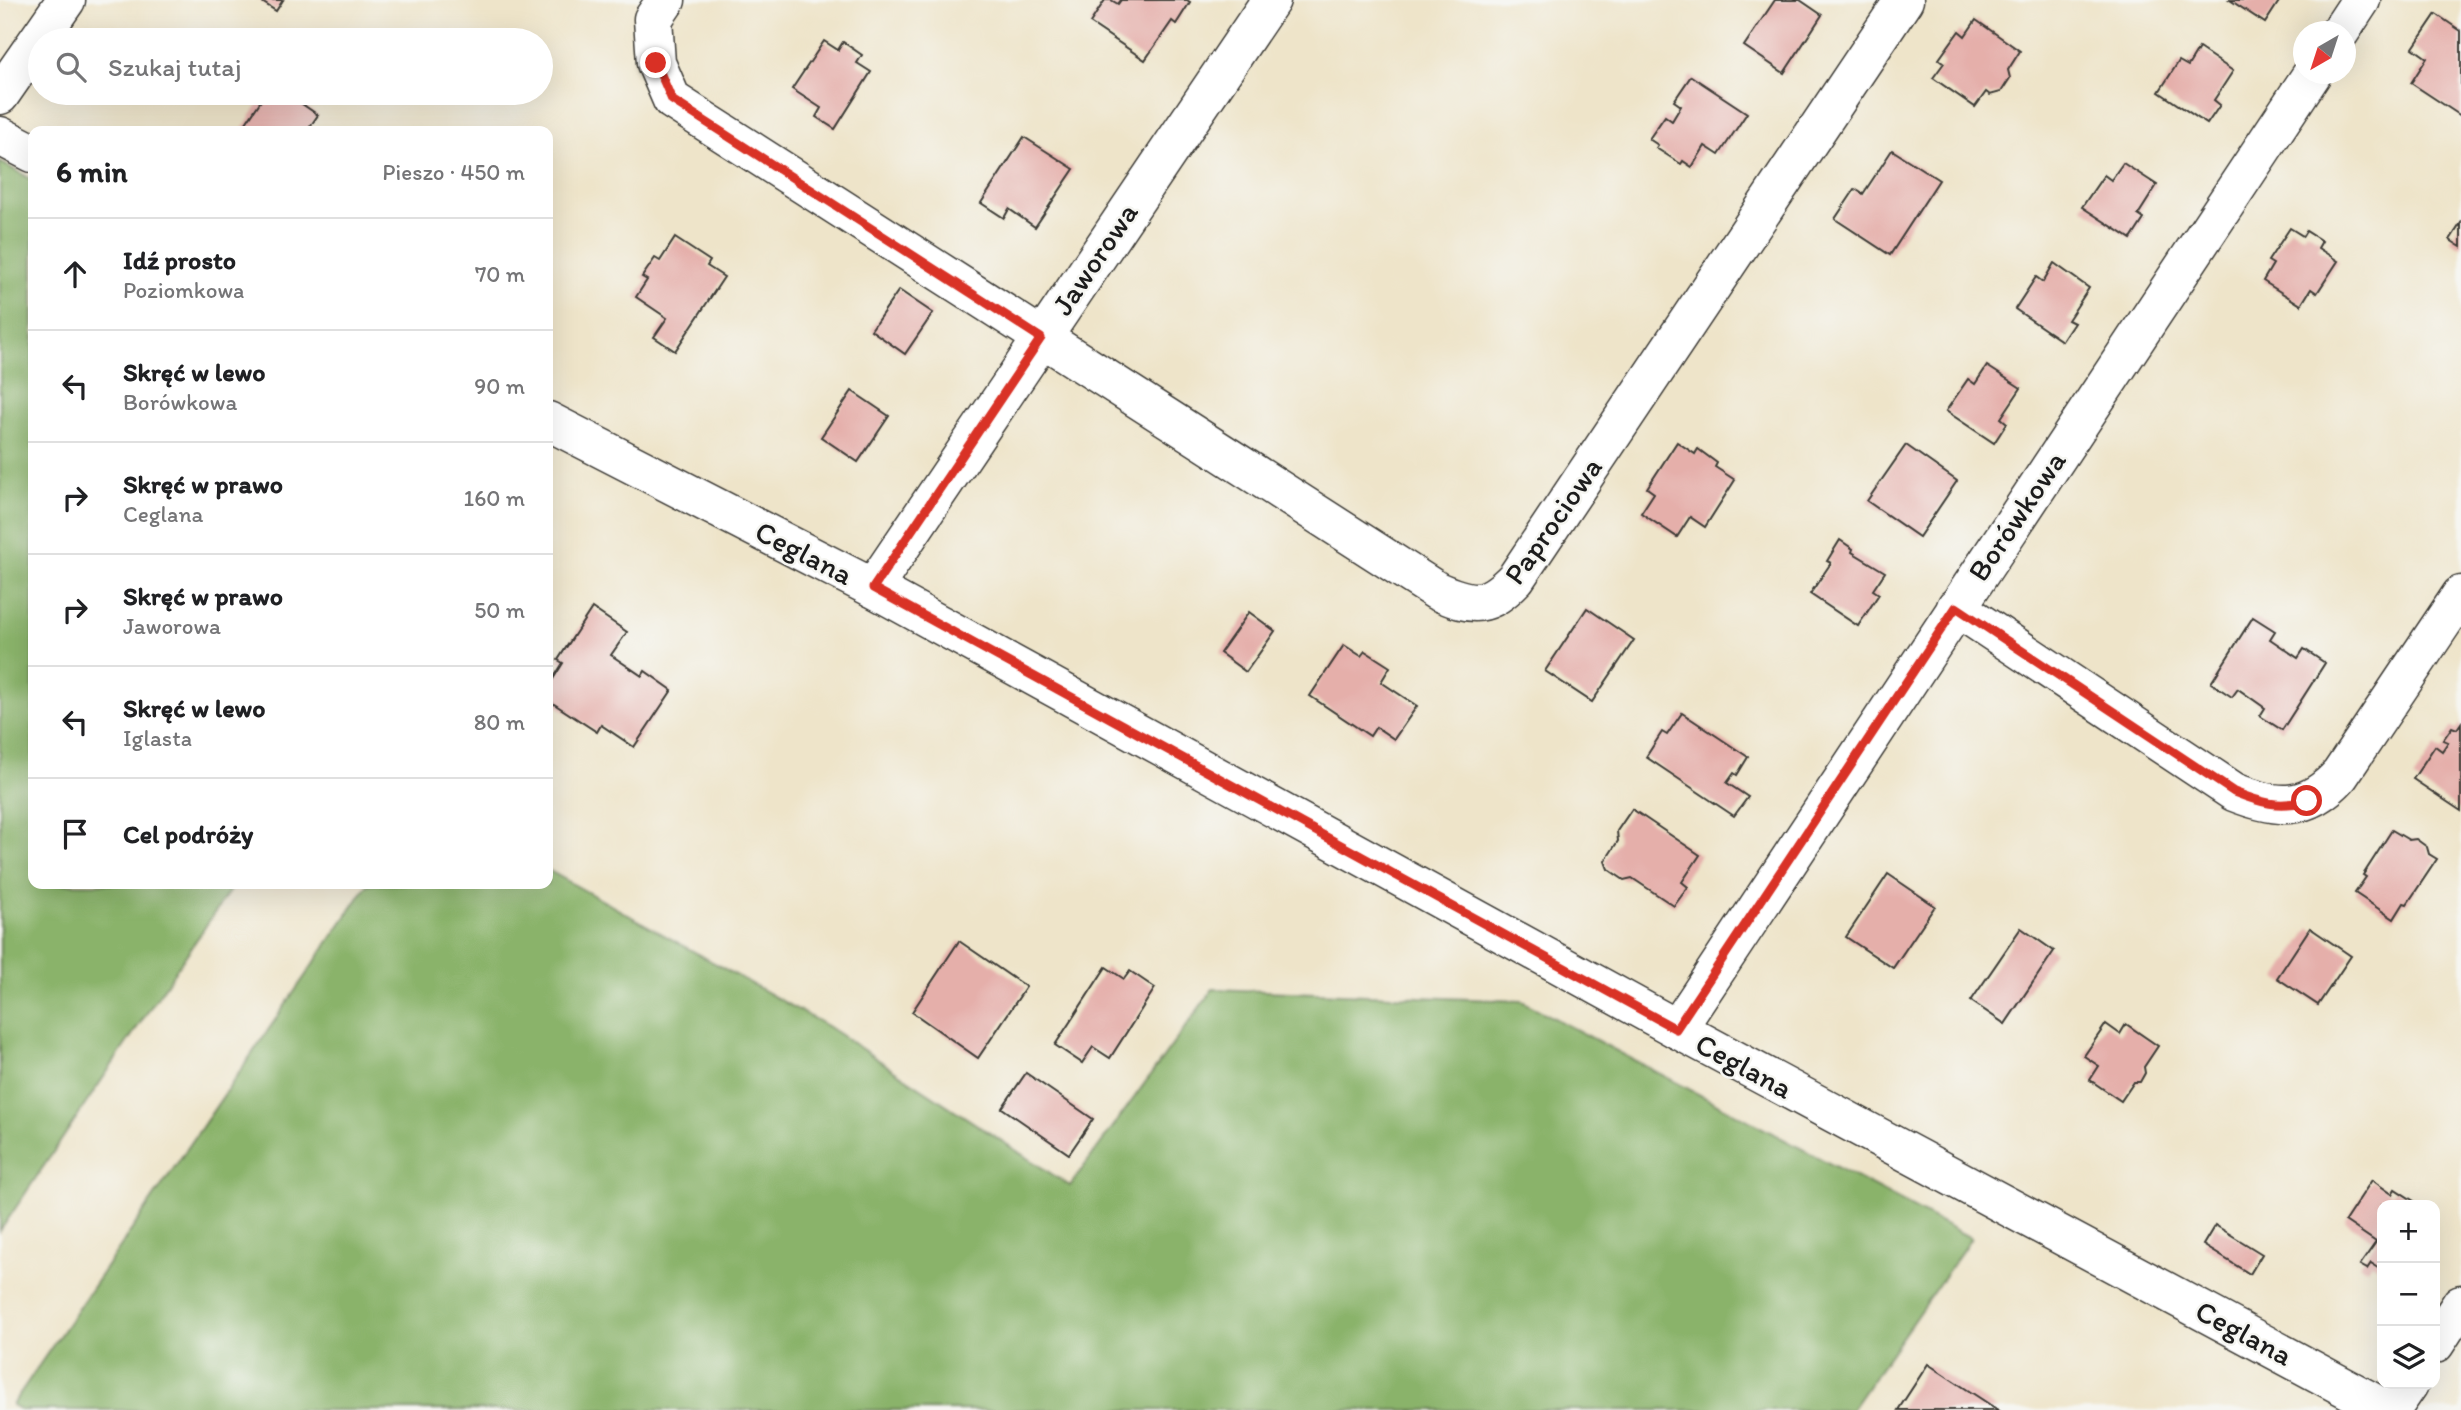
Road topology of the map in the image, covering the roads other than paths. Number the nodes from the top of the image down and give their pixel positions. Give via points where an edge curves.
1 (66, 0) edge
2 (666, 0) edge
3 (1271, 0) edge
4 (1904, 0) edge
5 (2361, 0) edge
6 (2347, 21) edge
7 (47, 28) edge
8 (28, 55) edge
9 (2305, 84) edge
10 (0, 95) edge
11 (0, 136) edge
12 (28, 150) edge
13 (1041, 338) junction
14 (553, 424) edge
15 (873, 588) junction
16 (2461, 595) edge
17 (1956, 607) junction
18 (1676, 1029) junction
19 (2461, 1304) edge
20 (2440, 1336) edge
21 (2405, 1389) edge
22 (2389, 1410) edge

1 - 7 street
2 - 13 street via 653,19 656,63 672,100
3 - 13 street, Jaworowa
4 - 13 street, Paprociowa via 1516,578 1500,595 1481,603 1459,601 1437,591
5 - 6 street
8 - 10 street
9 - 17 street, Borówkowa
11 - 12 street
13 - 15 street, Jaworowa
14 - 15 street, Ceglana
15 - 18 street, Ceglana
16 - 17 street via 2334,782 2307,801 2291,805 2274,805 2234,792
17 - 18 street, Borówkowa
18 - 22 street, Ceglana
19 - 20 street
21 - 22 street

